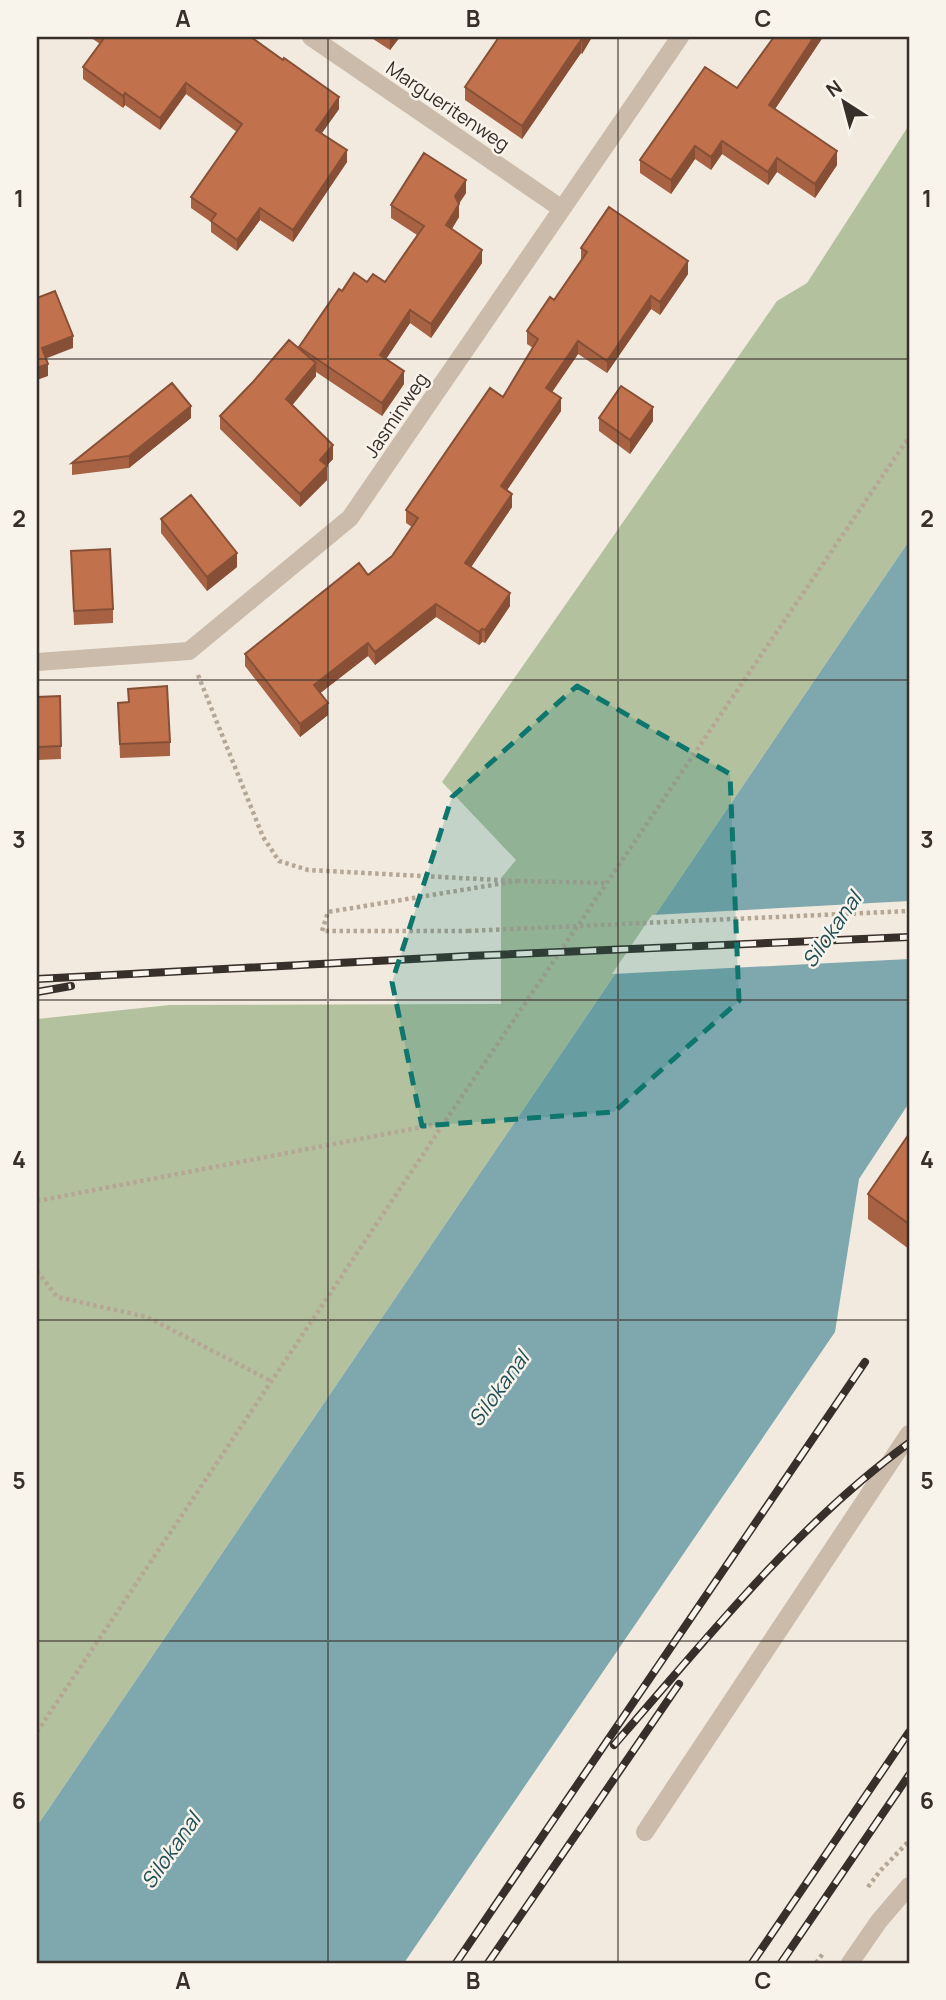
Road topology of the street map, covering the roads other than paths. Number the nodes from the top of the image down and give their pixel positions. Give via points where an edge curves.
1 (311, 37) edge
2 (680, 37) edge
3 (562, 209) junction
4 (37, 662) edge
5 (909, 1434) edge
6 (645, 1832) dead end
7 (909, 1886) edge
8 (850, 1963) edge

1 - 3 street, Margueritenweg
2 - 3 street, Jasminweg
3 - 4 street, Jasminweg via 351,518 189,651
5 - 6 street
7 - 8 street

